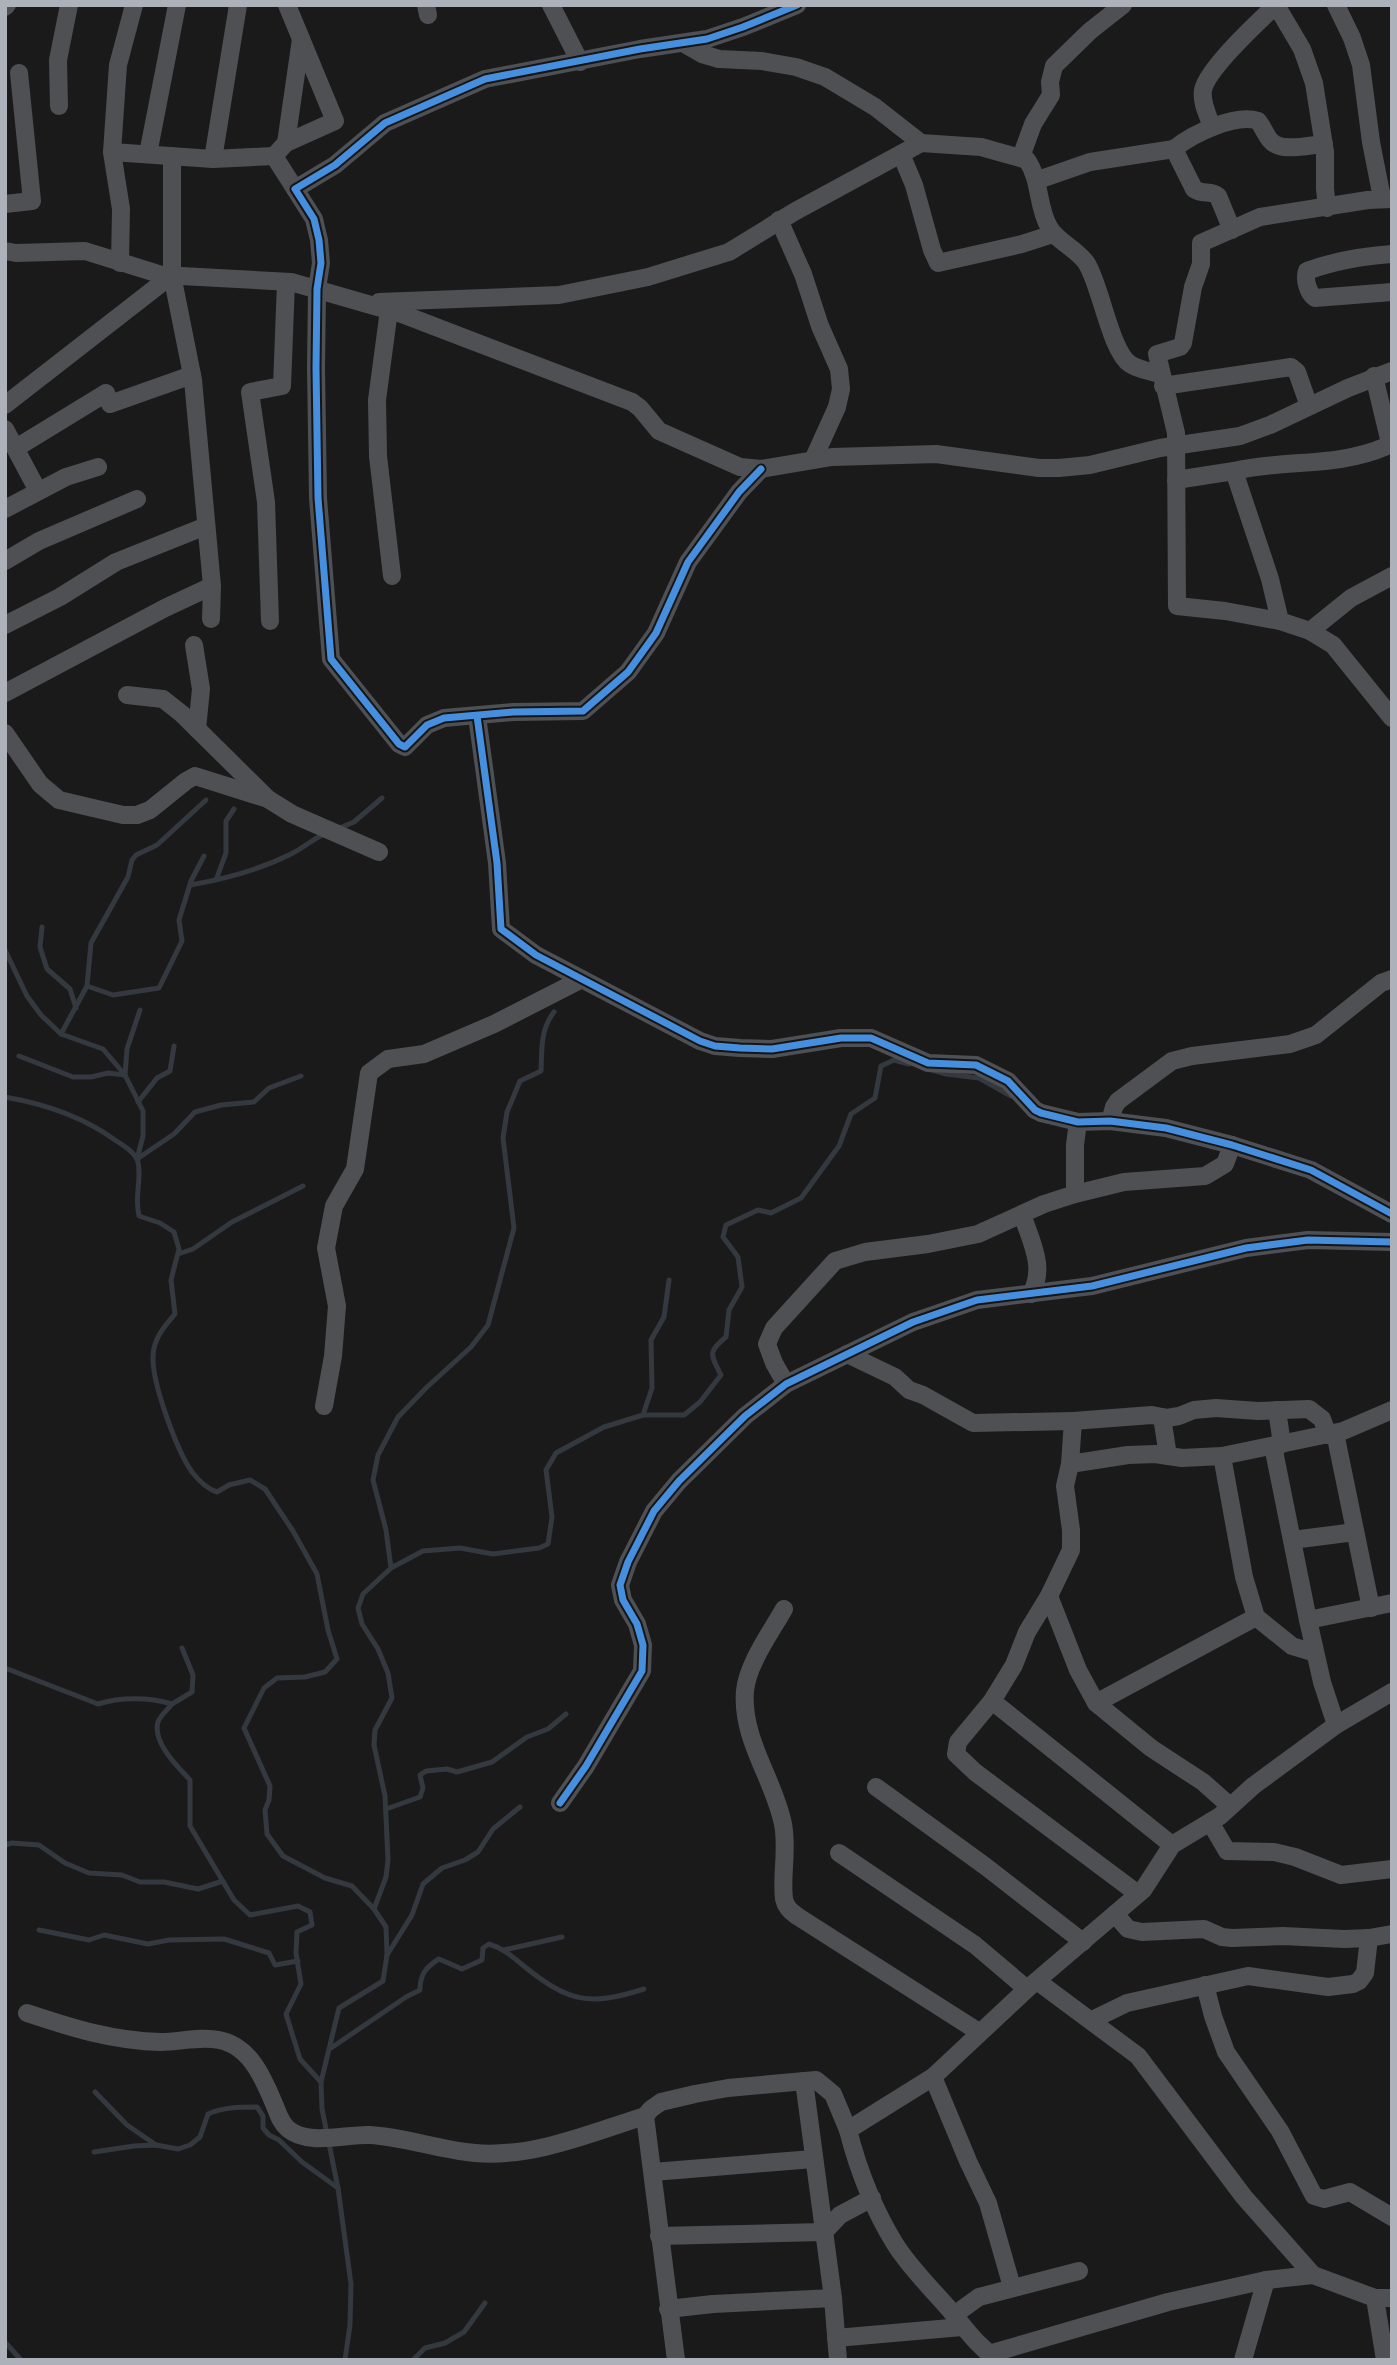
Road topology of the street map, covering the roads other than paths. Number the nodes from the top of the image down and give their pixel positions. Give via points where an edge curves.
1 (69, 5) edge
2 (134, 5) edge
3 (177, 5) edge
4 (238, 5) edge
5 (287, 5) edge
6 (551, 5) edge
7 (797, 5) edge
8 (1124, 5) edge
9 (1276, 5) edge
10 (1336, 5) edge
11 (301, 38) junction
12 (683, 43) junction
13 (580, 61) junction
14 (19, 73) dead end
15 (59, 106) dead end
16 (1212, 127) junction
17 (921, 144) junction
18 (1324, 145) junction
19 (280, 149) junction
20 (1174, 149) junction
21 (112, 152) junction
22 (148, 154) junction
23 (901, 154) junction
24 (172, 156) junction
25 (1021, 158) junction
26 (213, 159) junction
27 (1038, 180) junction
28 (295, 189) junction
29 (1387, 199) edge
30 (5, 204) edge
31 (1327, 208) junction
32 (779, 220) junction
33 (1232, 230) junction
34 (1053, 234) junction
35 (5, 251) edge
36 (1392, 254) edge
37 (120, 263) junction
38 (172, 275) junction
39 (286, 282) junction
40 (317, 289) junction
41 (1392, 292) edge
42 (361, 303) junction
43 (389, 310) junction
44 (1383, 374) edge
45 (192, 375) junction
46 (1162, 380) junction
47 (5, 405) edge
48 (1309, 406) junction
49 (5, 429) edge
50 (1177, 446) junction
51 (16, 448) junction
52 (813, 460) junction
53 (98, 467) dead end
54 (761, 469) junction
55 (1234, 471) junction
56 (1176, 480) junction
57 (38, 491) junction
58 (137, 499) dead end
59 (5, 509) edge
60 (206, 526) junction
61 (5, 561) edge
62 (392, 576) dead end
63 (1392, 576) edge
64 (212, 586) junction
65 (211, 619) dead end
66 (270, 621) dead end
67 (1280, 621) junction
68 (5, 625) edge
69 (1310, 631) junction
70 (194, 646) dead end
71 (5, 694) edge
72 (127, 695) dead end
73 (477, 716) junction
74 (1392, 718) edge
75 (197, 729) junction
76 (5, 733) edge
77 (268, 799) junction
78 (379, 852) dead end
79 (582, 979) junction
80 (1392, 979) edge
81 (1110, 1121) junction
82 (1078, 1122) junction
83 (1233, 1145) junction
84 (1075, 1194) junction
85 (1022, 1214) junction
86 (1392, 1214) edge
87 (1392, 1242) edge
88 (1031, 1294) junction
89 (847, 1354) junction
90 (786, 1384) junction
91 (324, 1406) dead end
92 (1276, 1410) junction
93 (1392, 1410) edge
94 (1162, 1417) junction
95 (1073, 1421) junction
96 (1331, 1434) junction
97 (1277, 1445) junction
98 (1222, 1456) junction
99 (1168, 1457) junction
100 (1070, 1464) junction
101 (1355, 1532) junction
102 (1292, 1541) junction
103 (1049, 1596) junction
104 (1392, 1603) edge
105 (1371, 1608) junction
106 (784, 1609) dead end
107 (1256, 1616) junction
108 (1308, 1620) junction
109 (1315, 1653) junction
110 (1392, 1692) edge
111 (992, 1701) junction
112 (1096, 1703) junction
113 (1336, 1725) junction
114 (876, 1787) dead end
115 (560, 1803) dead end
116 (1230, 1806) junction
117 (1210, 1822) junction
118 (1172, 1845) junction
119 (839, 1853) dead end
120 (1392, 1869) edge
121 (1138, 1894) junction
122 (1115, 1914) junction
123 (1392, 1934) edge
124 (1369, 1938) junction
125 (1083, 1942) junction
126 (1032, 1985) junction
127 (1205, 1985) junction
128 (27, 2013) dead end
129 (1092, 2020) junction
130 (979, 2032) junction
131 (933, 2077) junction
132 (804, 2081) junction
133 (645, 2116) junction
134 (848, 2130) junction
135 (813, 2159) junction
136 (653, 2172) junction
137 (872, 2197) junction
138 (1392, 2217) edge
139 (824, 2232) junction
140 (659, 2236) junction
141 (1079, 2271) dead end
142 (1313, 2275) junction
143 (1266, 2280) junction
144 (1012, 2287) junction
145 (832, 2298) junction
146 (1383, 2298) edge
147 (668, 2309) junction
148 (958, 2321) junction
149 (836, 2338) junction
150 (993, 2357) edge
151 (676, 2360) edge
152 (838, 2360) edge
153 (1243, 2360) edge
154 (1385, 2360) edge

1 - 15 street via 58,60
2 - 21 street via 118,65
3 - 22 street
4 - 26 street
5 - 11 street
6 - 13 street
7 - 12 street via 708,39
8 - 25 street via 1054,66 1051,95 1031,128
9 - 16 street via 1209,75 1203,103
9 - 18 street via 1314,83
10 - 29 street via 1361,65 1368,124
11 - 19 street
11 - 19 street via 335,121
12 - 13 street
12 - 17 street via 702,54 762,61 824,78 875,107
13 - 28 street via 499,75 431,102 385,123 335,165
14 - 30 street via 32,201
16 - 18 street via 1253,119 1277,145
16 - 20 street
17 - 23 street
17 - 25 street via 981,147
18 - 31 street
19 - 26 street
19 - 28 street
20 - 27 street via 1090,162
20 - 33 street via 1196,190 1218,196
21 - 22 street
21 - 37 street via 121,209
22 - 24 street
23 - 32 street
23 - 34 street via 938,263
24 - 26 street
24 - 38 street
25 - 27 street
27 - 34 street via 1045,219
28 - 40 street via 314,219 320,240
29 - 31 street
31 - 33 street via 1260,217
32 - 42 street via 729,252 592,290
32 - 52 street via 839,369 841,389 836,407
33 - 46 street via 1200,244 1201,264 1185,338 1180,346 1157,353
34 - 46 street via 1087,264 1121,355
35 - 37 street via 85,251
36 - 41 street via 1328,265 1307,271 1305,276 1315,298
37 - 38 street
38 - 39 street
38 - 45 street
38 - 47 street
39 - 40 street
39 - 66 street via 282,386 250,392 266,502
40 - 42 street
40 - 73 street via 318,498 331,660 405,747 427,725 444,718
42 - 43 street
43 - 54 street via 632,402 659,431 740,467
43 - 62 street via 377,400 379,479
44 - 48 street
44 - 55 street via 1387,446 1322,462
45 - 51 street via 110,404 106,393
45 - 60 street
46 - 48 street via 1291,367
46 - 50 street
48 - 50 street via 1240,436
49 - 51 street
50 - 52 street via 1059,468 936,454
50 - 56 street
51 - 57 street
52 - 54 street
53 - 57 street
54 - 73 street via 688,562 656,633 628,672 583,711
55 - 56 street
55 - 67 street
56 - 67 street via 1177,606
57 - 59 street
58 - 61 street
60 - 64 street
60 - 68 street via 116,562
63 - 69 street via 1352,598
64 - 65 street
64 - 71 street
67 - 69 street
69 - 74 street via 1340,653
70 - 75 street via 201,689
72 - 75 street via 163,699
73 - 79 street via 501,929 536,955
75 - 77 street
76 - 77 street via 40,784 59,800 137,815 157,806 195,776
77 - 78 street
79 - 82 street via 715,1046 772,1048 871,1038 928,1063 976,1065 1008,1082 1035,1111
79 - 91 street via 494,1024 424,1054 388,1059 369,1073 355,1169 334,1206 326,1248 337,1306
80 - 81 street via 1316,1035 1290,1044 1172,1061 1118,1101
81 - 82 street
81 - 83 street via 1166,1128
82 - 84 street
83 - 84 street via 1225,1164 1205,1176 1124,1182
83 - 86 street via 1311,1170
84 - 85 street
85 - 88 street via 1039,1267
85 - 90 street via 978,1234 835,1261 774,1328 767,1344
87 - 88 street via 1308,1240 1246,1248 1092,1286
88 - 89 street via 953,1307
89 - 90 street
89 - 95 street via 973,1423
90 - 115 street via 745,1416 654,1511 620,1585 643,1644 642,1671
92 - 94 street via 1216,1408
92 - 96 street via 1309,1409
92 - 97 street
93 - 96 street
94 - 95 street
94 - 99 street
95 - 100 street
96 - 97 street
96 - 101 street
97 - 98 street
97 - 102 street
98 - 99 street
98 - 107 street via 1244,1577
99 - 100 street via 1128,1455
100 - 103 street via 1065,1486 1071,1550
101 - 102 street
101 - 105 street
102 - 108 street
103 - 111 street
103 - 112 street
104 - 105 street
105 - 108 street
106 - 130 street via 749,1671 745,1689 755,1753 783,1825 784,1901 797,1916
107 - 109 street via 1292,1646
107 - 112 street
108 - 109 street
109 - 113 street
110 - 113 street
111 - 118 street
111 - 121 street via 958,1742 956,1754
112 - 116 street
113 - 116 street
114 - 125 street
116 - 117 street
117 - 118 street
117 - 120 street via 1227,1851 1274,1852 1341,1875
118 - 121 street
119 - 126 street
121 - 122 street
122 - 124 street via 1128,1929 1142,1932 1204,1929 1232,1938
122 - 125 street
123 - 124 street
124 - 127 street via 1365,1973 1353,1984 1328,1987 1248,1976
125 - 126 street
126 - 129 street
126 - 130 street
127 - 129 street via 1127,2003
127 - 138 street via 1226,2052 1280,2131 1314,2196 1324,2199 1350,2192
128 - 133 street via 117,2038 220,2040 240,2049 255,2065 286,2128 299,2137 374,2136 477,2154 562,2142
129 - 142 street via 1138,2056 1244,2197
130 - 131 street
131 - 134 street
131 - 144 street via 988,2203
132 - 133 street via 695,2094 661,2102
132 - 134 street via 816,2080 828,2088
132 - 135 street
133 - 136 street
134 - 137 street
135 - 136 street
135 - 139 street
136 - 140 street
137 - 139 street via 840,2215
137 - 148 street via 896,2245
139 - 140 street
139 - 145 street
140 - 147 street
141 - 144 street
142 - 143 street
142 - 146 street
143 - 150 street via 1168,2302
143 - 153 street
144 - 148 street via 979,2297
145 - 147 street
145 - 149 street
146 - 154 street
147 - 151 street
148 - 149 street
148 - 150 street
149 - 152 street

